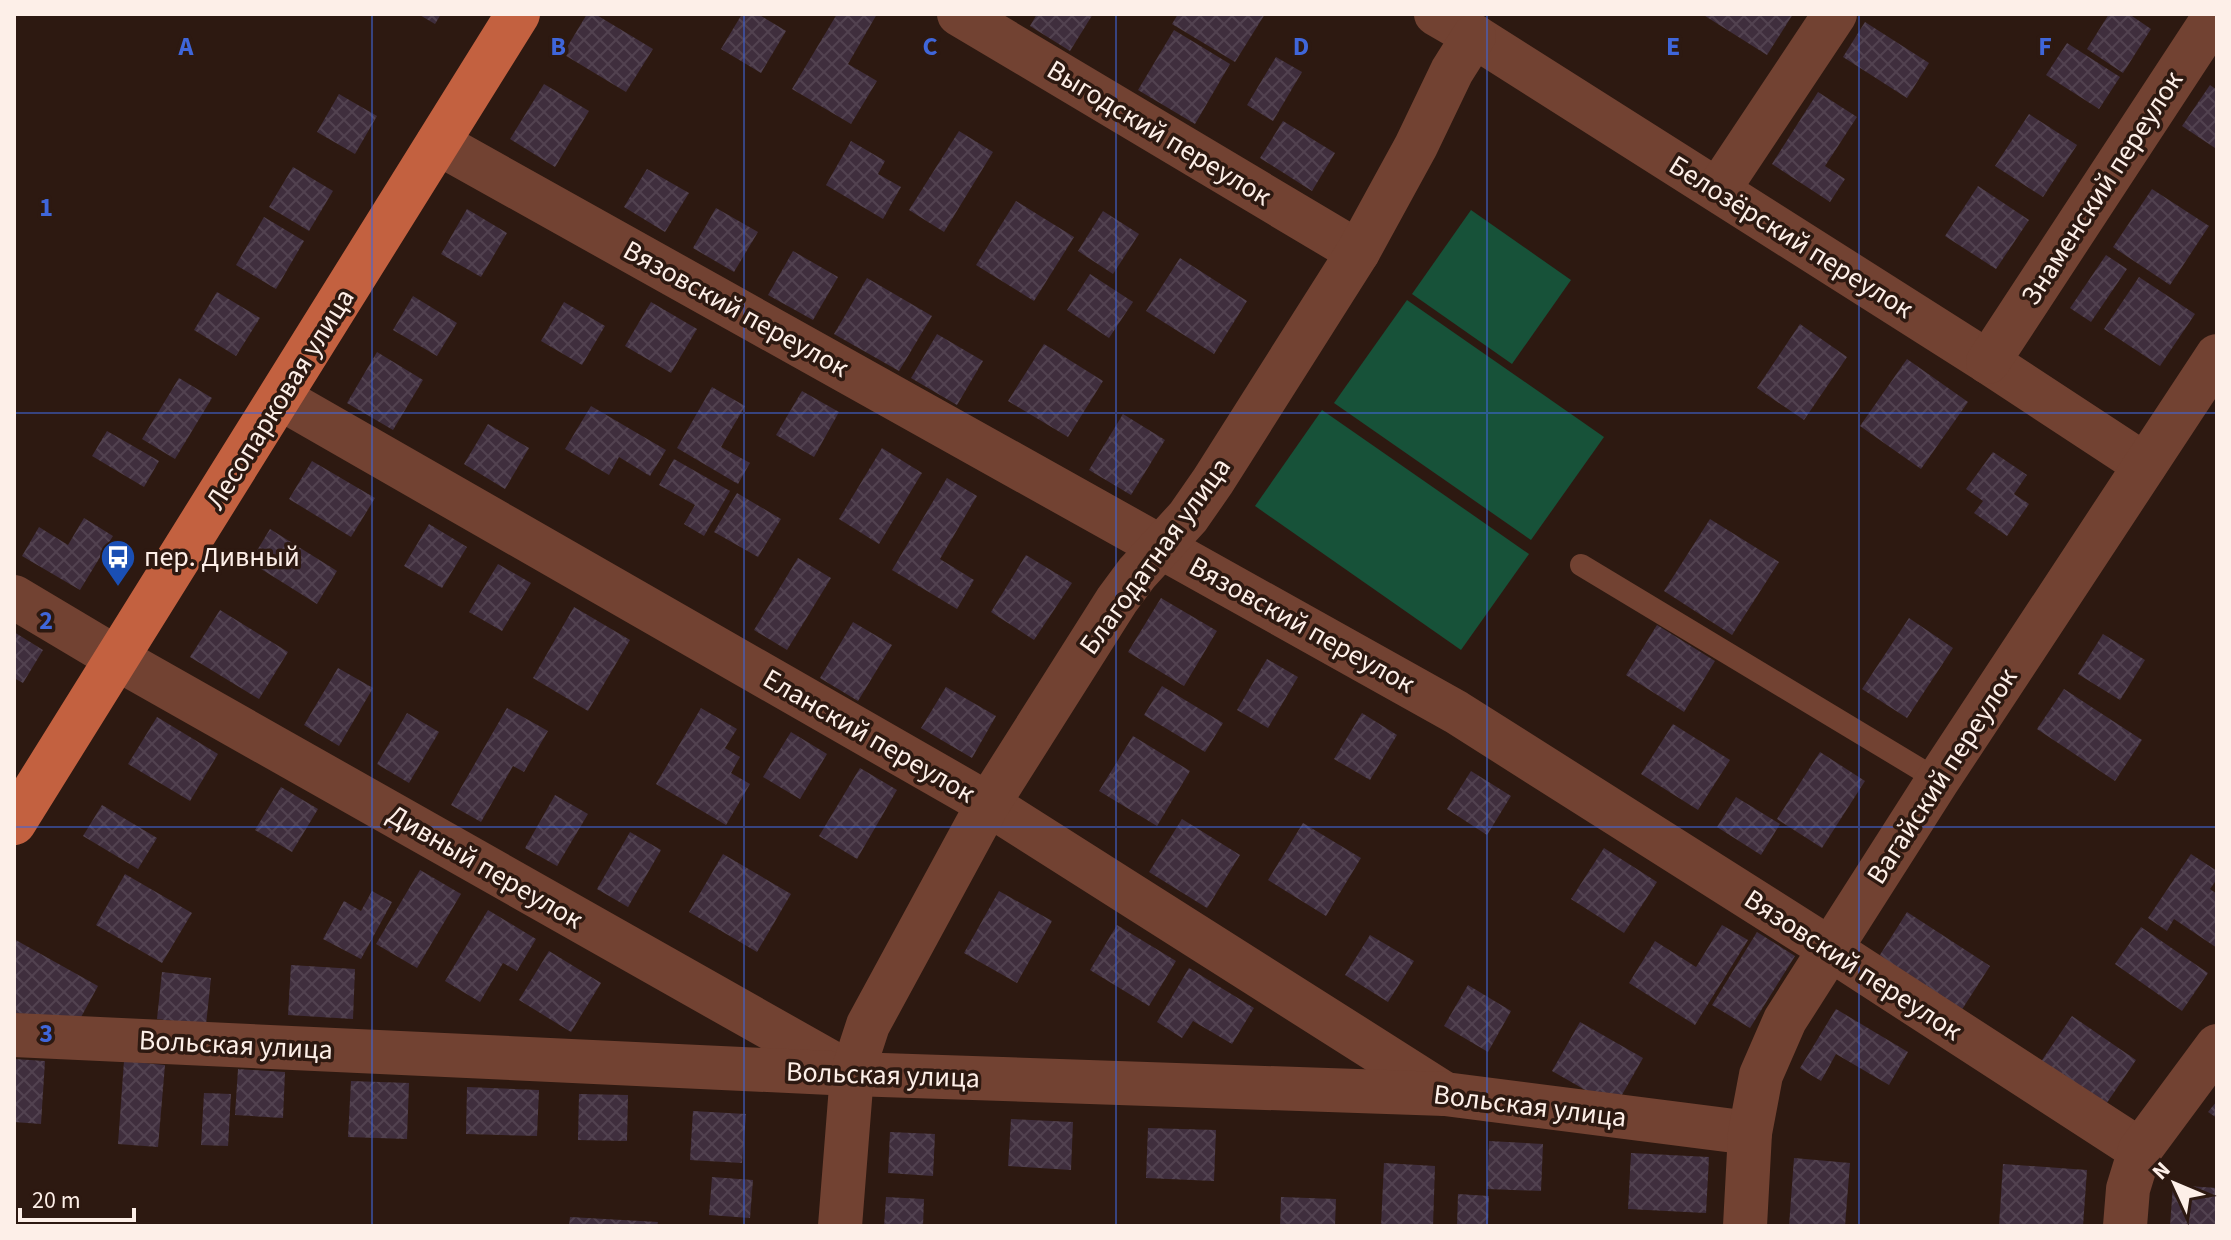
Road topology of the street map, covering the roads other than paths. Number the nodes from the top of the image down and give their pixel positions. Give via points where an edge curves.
1 (518, 14) edge
2 (959, 14) edge
3 (1436, 14) edge
4 (1835, 14) edge
5 (2216, 14) edge
6 (1474, 36) junction
7 (438, 143) junction
8 (1718, 190) junction
9 (1358, 252) junction
10 (2217, 356) edge
11 (1988, 362) junction
12 (280, 398) junction
13 (2145, 465) junction
14 (1162, 547) junction
15 (1581, 565) dead end
16 (14, 597) edge
17 (118, 659) junction
18 (1938, 780) junction
19 (988, 804) junction
20 (14, 823) edge
21 (1830, 949) junction
22 (14, 1035) edge
23 (2217, 1046) edge
24 (852, 1074) junction
25 (1445, 1094) junction
26 (1750, 1133) junction
27 (2140, 1150) junction
28 (840, 1226) edge
29 (1745, 1226) edge
30 (2125, 1226) edge

1 - 7 main road, Лесопарковая улица
2 - 9 street, Выгодский переулок
3 - 6 street, Белозёрский переулок
4 - 8 street
5 - 11 street, Знаменский переулок
6 - 8 street, Белозёрский переулок
6 - 9 street, Благодатная улица
7 - 12 main road, Лесопарковая улица
7 - 14 street, Вязовский переулок
8 - 11 street, Белозёрский переулок
9 - 14 street, Благодатная улица via 1213,481
10 - 13 street, Вагайский переулок
11 - 13 street, Белозёрский переулок
12 - 17 main road, Лесопарковая улица
12 - 19 street, Еланский переулок
13 - 18 street, Вагайский переулок
14 - 19 street, Благодатная улица via 1117,600
14 - 21 street, Вязовский переулок via 1456,712
15 - 18 lane
16 - 17 street, Дивный переулок
17 - 20 main road, Лесопарковая улица
17 - 24 street, Дивный переулок
18 - 21 street, Вагайский переулок
19 - 24 street, Благодатная улица via 868,1025
19 - 25 street, Еланский переулок
21 - 26 street, Вагайский переулок via 1785,1020 1761,1075
21 - 27 street, Вязовский переулок
22 - 24 street, Вольская улица
23 - 27 street
24 - 25 street, Вольская улица
24 - 28 street, Благодатная улица
25 - 26 street, Вольская улица
26 - 29 street, Вагайский переулок
27 - 30 street via 2128,1189

